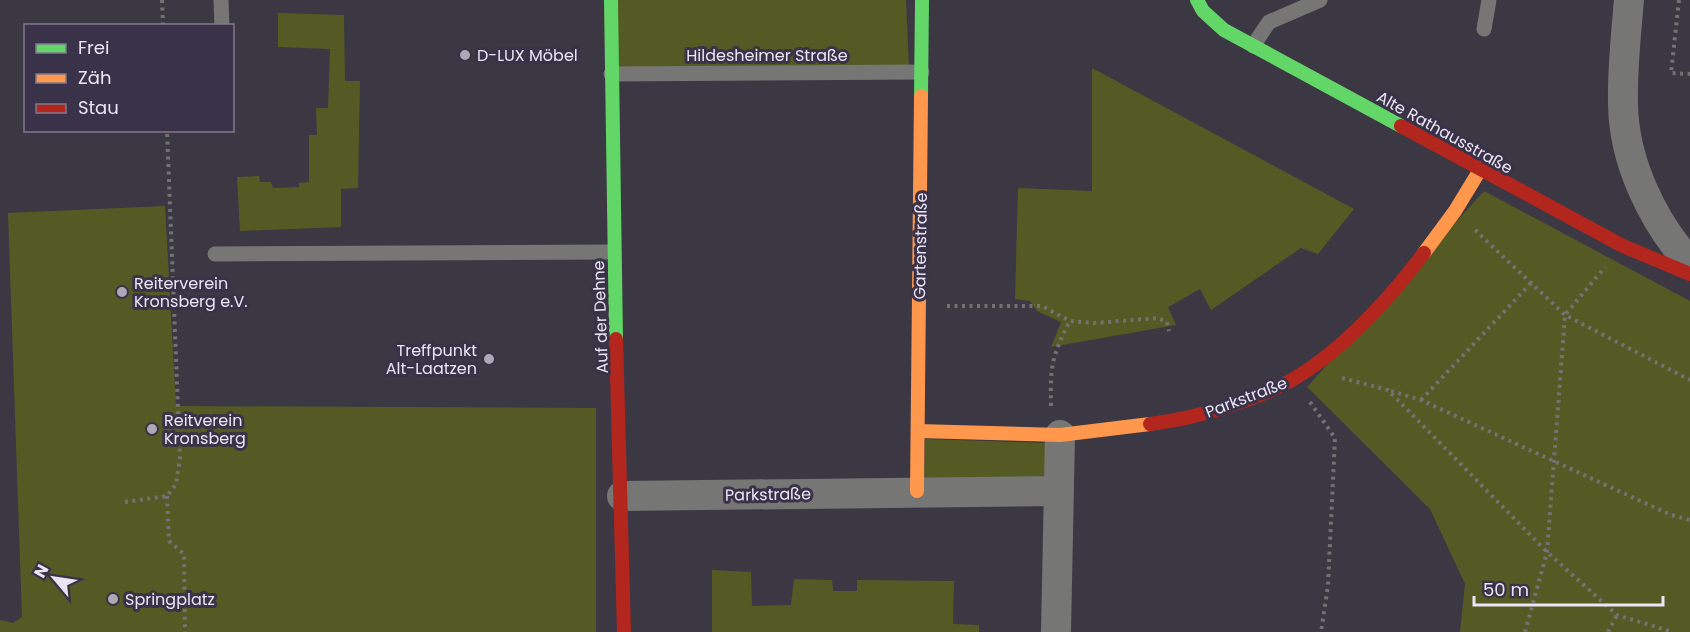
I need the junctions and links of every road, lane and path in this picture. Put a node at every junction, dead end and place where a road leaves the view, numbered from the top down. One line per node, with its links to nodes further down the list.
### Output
1 (162, 0): 10 (path)
2 (221, 0): 11 (lane)
3 (611, 0): 15 (street, Auf der Dehne)
4 (922, 0): 14 (street, Gartenstraße)
5 (1197, 0): 13 (street, Alte Rathausstraße)
6 (1320, 0): 13 (lane)
7 (1489, 0): 12 (lane)
8 (1629, 0): 23 (street)
9 (1679, 0): 16 (path)
10 (163, 24)
11 (222, 24)
12 (1484, 29)
13 (1253, 46): 18 (street, Alte Rathausstraße)
14 (922, 72): 15 (lane, Hildesheimer Straße); 26 (street, Gartenstraße)
15 (611, 74): 21 (street, Auf der Dehne)
16 (1690, 74)
17 (167, 132): 40 (path)
18 (1480, 170): 19 (street, Parkstraße); 20 (street, Alte Rathausstraße)
19 (1455, 211): 25 (path); 30 (street, Parkstraße)
20 (1623, 246): 24 (street, Alte Rathausstraße); 27 (path)
21 (614, 252): 22 (lane); 41 (street, Auf der Dehne)
22 (215, 254)
23 (1690, 263)
24 (1690, 274)
25 (1530, 283): 27 (path); 34 (path)
26 (920, 306): 28 (path); 35 (street, Gartenstraße)
27 (1565, 315): 32 (path); 37 (path)
28 (1070, 321): 29 (path); 36 (path)
29 (1169, 331)
30 (1311, 368): 31 (street, Parkstraße); 33 (path)
31 (1294, 379): 36 (street, Parkstraße); 49 (path)
32 (1690, 381)
33 (1388, 390): 34 (path); 44 (path)
34 (1421, 400): 37 (path)
35 (918, 431): 36 (street, Parkstraße); 38 (street, Gartenstraße)
36 (1057, 435): 39 (street)
37 (1555, 460): 43 (path); 44 (path)
38 (917, 491): 39 (street, Parkstraße); 41 (street, Parkstraße)
39 (1058, 491): 48 (street)
40 (167, 496): 42 (path); 46 (path)
41 (622, 496): 47 (street, Auf der Dehne)
42 (125, 502)
43 (1690, 520)
44 (1547, 552): 45 (path); 50 (path)
45 (1617, 615): 51 (path); 52 (path)
46 (185, 632)
47 (624, 632)
48 (1056, 632)
49 (1321, 632)
50 (1525, 632)
51 (1608, 632)
52 (1673, 632)

